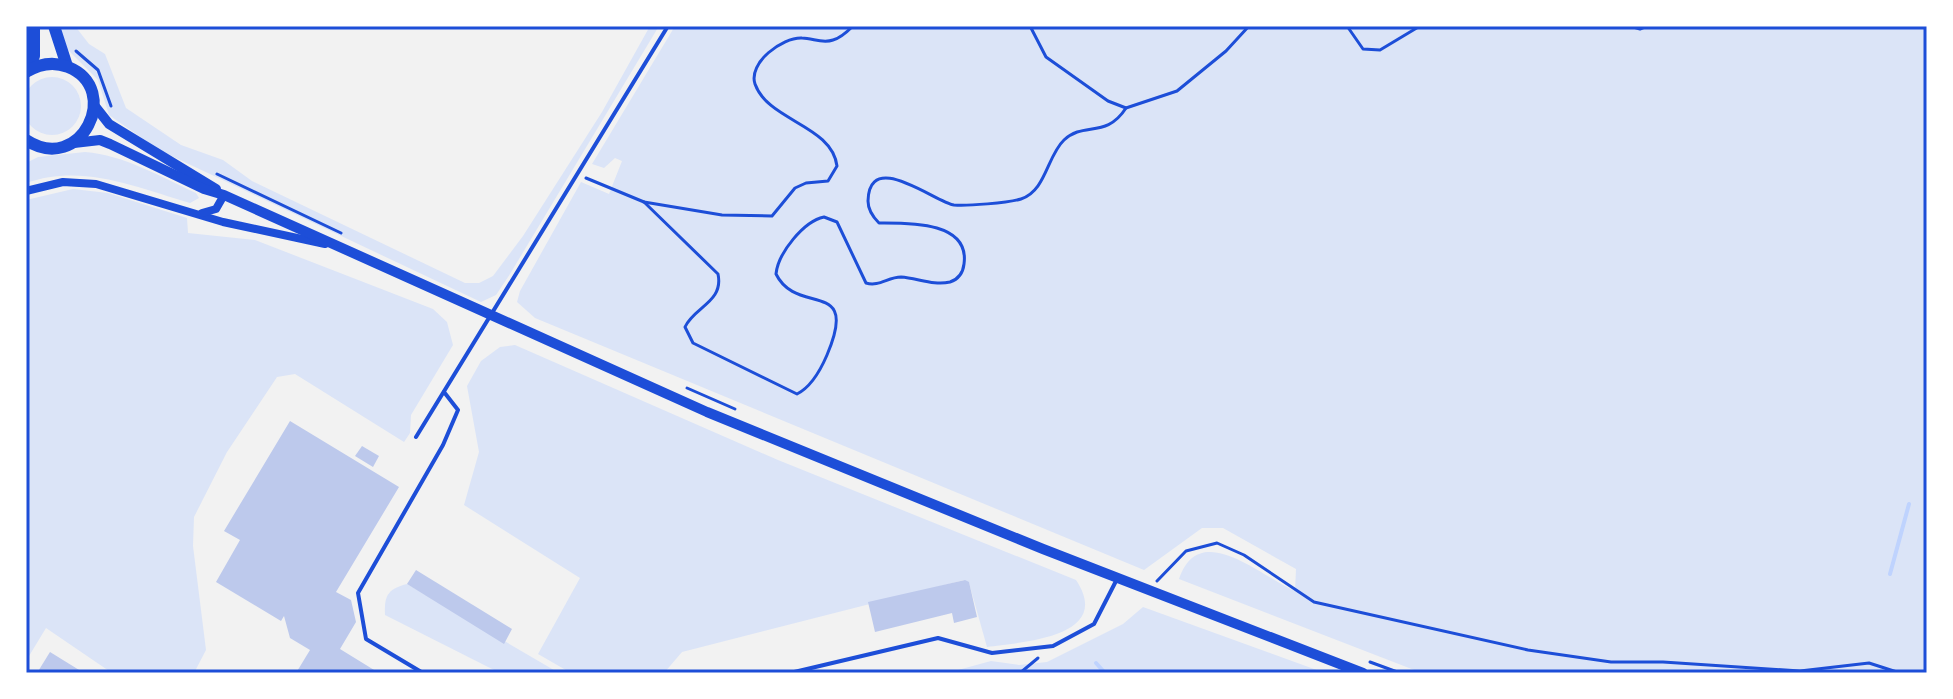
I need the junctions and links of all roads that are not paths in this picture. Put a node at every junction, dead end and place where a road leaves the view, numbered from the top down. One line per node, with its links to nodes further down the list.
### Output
1 (34, 26): 5 (main road)
2 (668, 26): 14 (lane)
3 (55, 32): 4 (main road)
4 (67, 66): 5 (main road); 6 (main road)
5 (27, 72)
6 (94, 105): 7 (main road); 11 (street)
7 (74, 143): 8 (main road); 11 (street)
8 (32, 144): 9 (main road)
9 (26, 155)
10 (26, 191): 12 (street)
11 (224, 195): 12 (street); 13 (street)
12 (201, 213): 13 (street)
13 (345, 250): 14 (street)
14 (492, 317): 15 (lane); 17 (street)
15 (444, 392): 16 (lane); 18 (lane)
16 (416, 437)
17 (1117, 579): 19 (lane); 20 (street)
18 (423, 673)
19 (790, 673)
20 (1363, 673)

